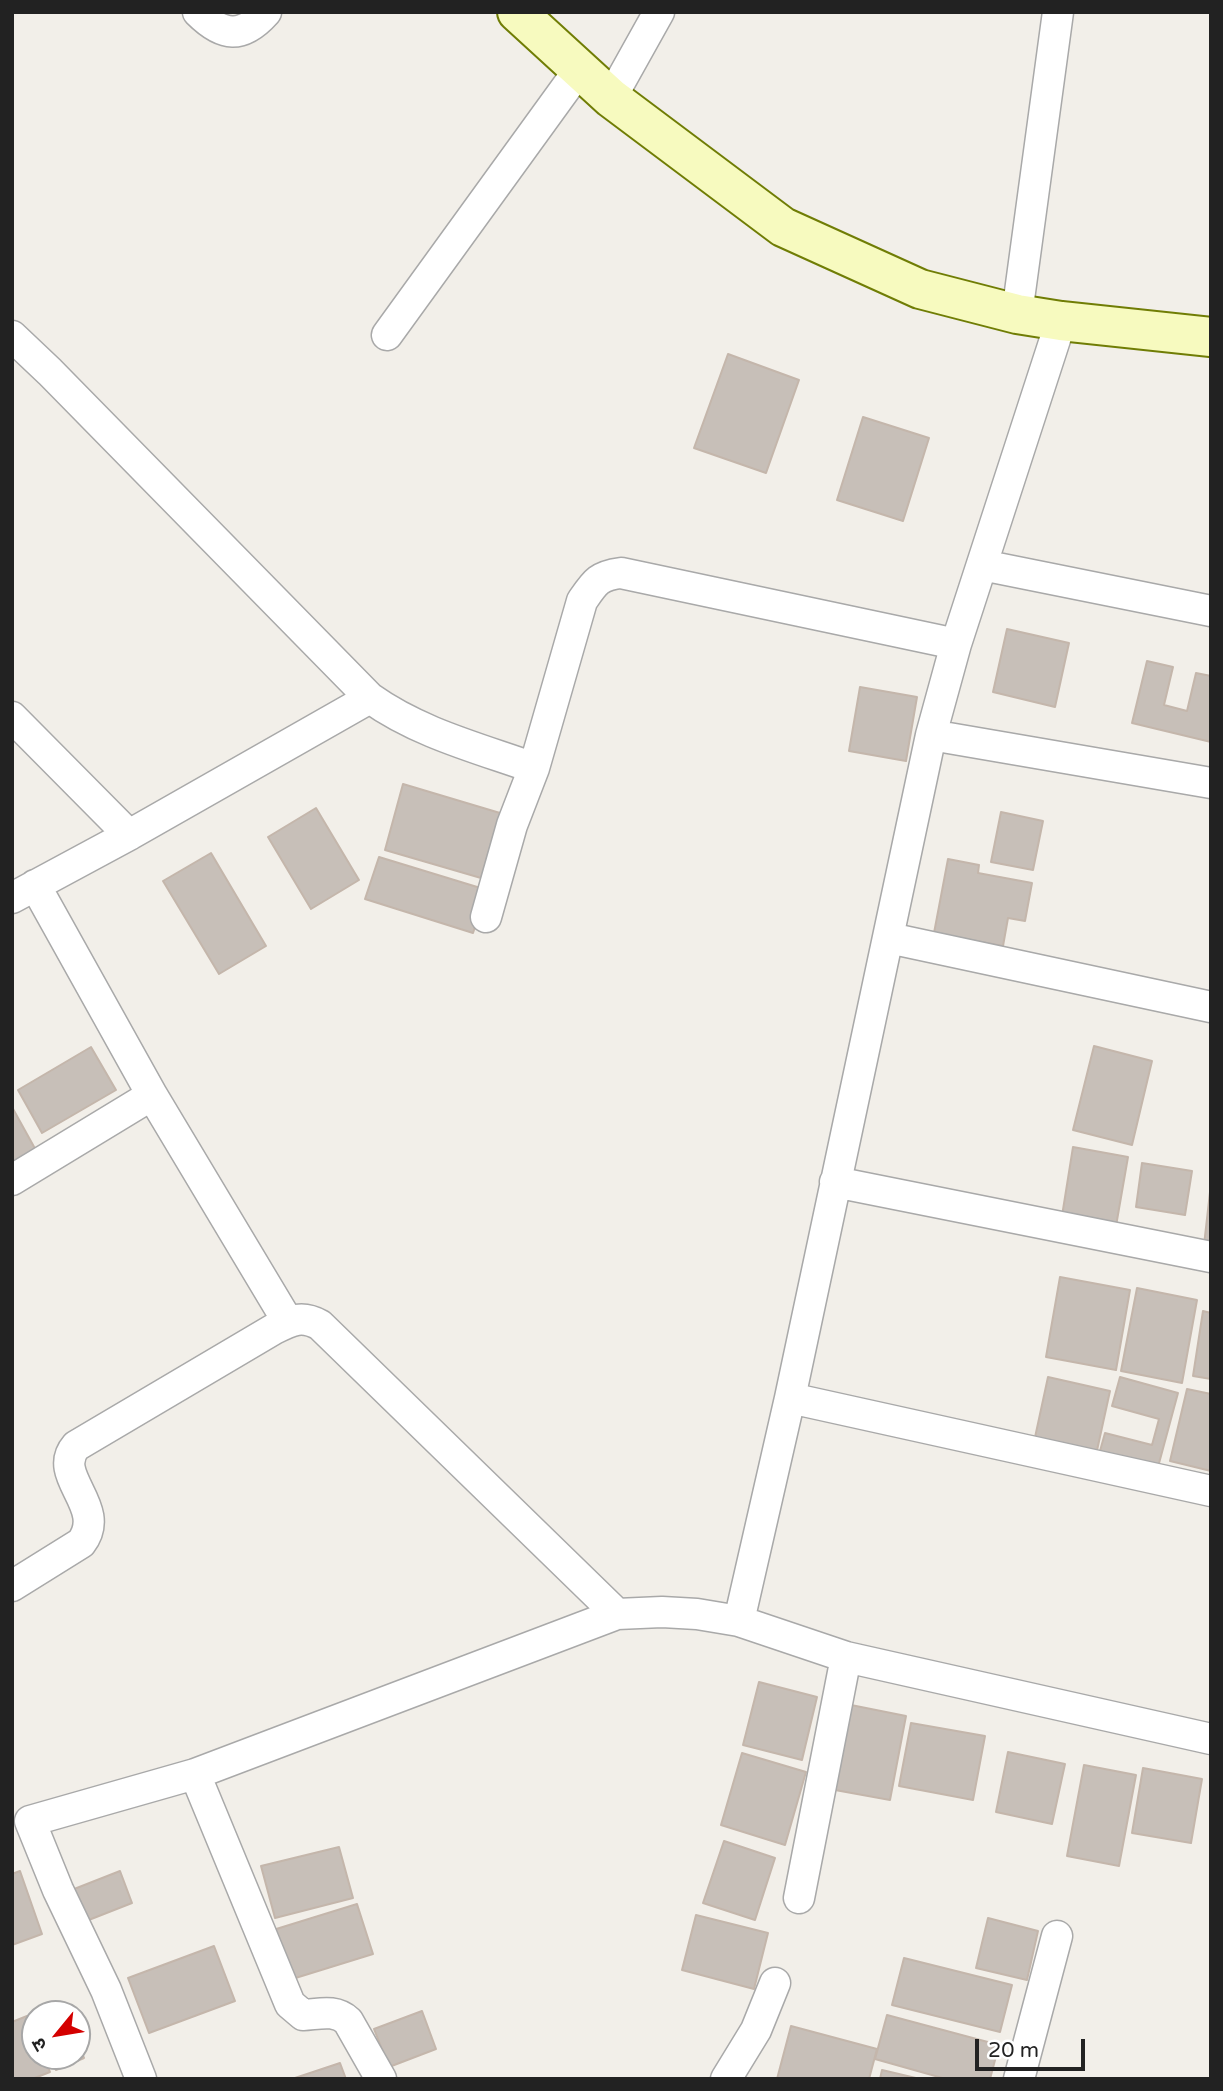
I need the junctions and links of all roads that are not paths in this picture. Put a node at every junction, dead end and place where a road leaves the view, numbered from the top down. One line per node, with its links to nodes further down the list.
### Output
1 (198, 12): 2 (street)
2 (266, 12)
3 (517, 12): 6 (street)
4 (659, 12): 7 (street)
5 (1058, 12): 8 (street)
6 (579, 71): 7 (street); 10 (street)
7 (611, 98): 8 (street)
8 (1017, 314): 9 (street)
9 (1061, 321): 12 (street); 13 (street)
10 (387, 335)
11 (12, 336): 16 (street)
12 (1211, 337)
13 (982, 565): 14 (street); 15 (street)
14 (1211, 611)
15 (956, 644): 18 (street); 19 (street)
16 (370, 698): 19 (street); 21 (street)
17 (12, 717): 21 (street)
18 (931, 734): 20 (street); 24 (street)
19 (534, 768): 23 (street)
20 (1211, 783)
21 (129, 835): 22 (street)
22 (24, 891): 26 (street)
23 (486, 917)
24 (889, 938): 25 (street); 28 (street)
25 (1211, 1007)
26 (152, 1095): 27 (street); 30 (street)
27 (12, 1180)
28 (835, 1182): 29 (street); 31 (street)
29 (1211, 1257)
30 (288, 1322): 33 (street); 34 (street)
31 (790, 1398): 32 (street); 35 (street)
32 (1211, 1491)
33 (12, 1586)
34 (617, 1614): 35 (street); 38 (street)
35 (740, 1621): 36 (street)
36 (846, 1657): 37 (street); 40 (street)
37 (1211, 1739)
38 (195, 1773): 39 (street); 44 (street)
39 (21, 1823): 43 (street)
40 (799, 1898)
41 (1056, 1936): 46 (street)
42 (775, 1983): 45 (street)
43 (141, 2079)
44 (381, 2079)
45 (726, 2079)
46 (1019, 2079)

